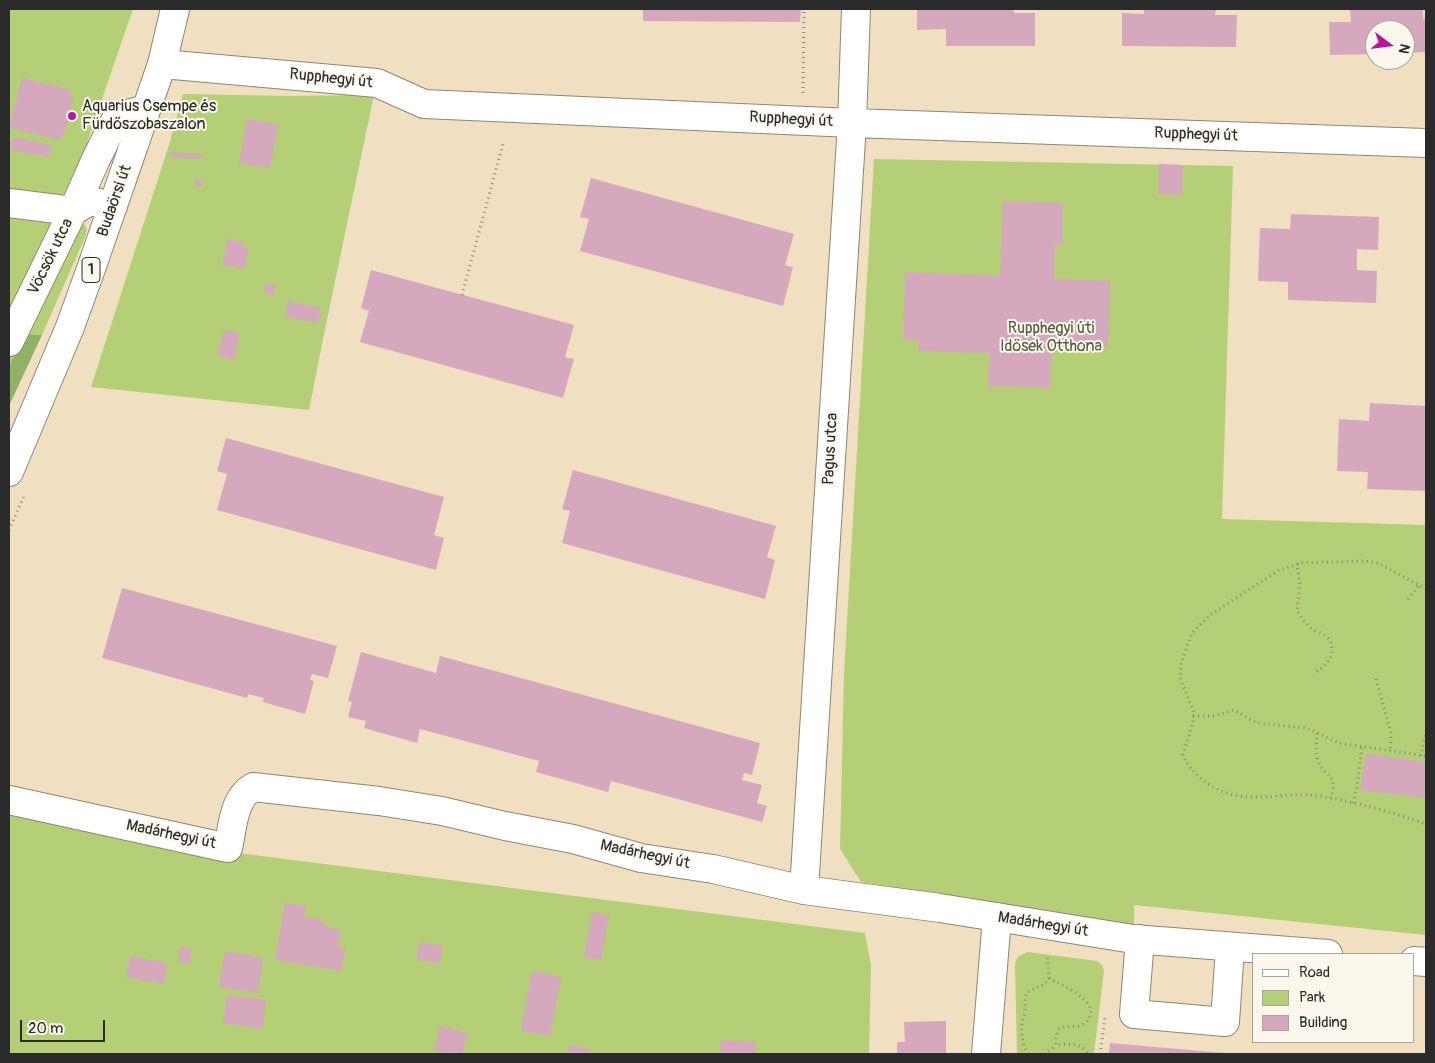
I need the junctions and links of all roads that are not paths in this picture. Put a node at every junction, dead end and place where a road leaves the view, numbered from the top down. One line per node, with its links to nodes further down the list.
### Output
1 (175, 9): 3 (street, Budaörsi út / 1)
2 (856, 9): 5 (street, Pagus utca)
3 (162, 64): 4 (street, Budaörsi út / 1); 5 (street, Rupphegyi út)
4 (146, 109): 8 (street, Budaörsi út / 1); 9 (street)
5 (852, 123): 6 (street, Rupphegyi út); 13 (street, Pagus utca)
6 (1426, 143)
7 (9, 203): 9 (street)
8 (113, 206): 9 (street, Vöcsök utca); 11 (street, Budaörsi út / 1)
9 (73, 212): 10 (street, Vöcsök utca)
10 (9, 342)
11 (9, 472)
12 (9, 800): 13 (street, Madárhegyi út)
13 (804, 890): 14 (street, Madárhegyi út)
14 (997, 917): 15 (street, Madárhegyi út); 18 (street)
15 (1140, 939): 16 (street, Madárhegyi út); 16 (street)
16 (1230, 947): 17 (street, Madárhegyi út)
17 (1314, 953)
18 (986, 1054)

